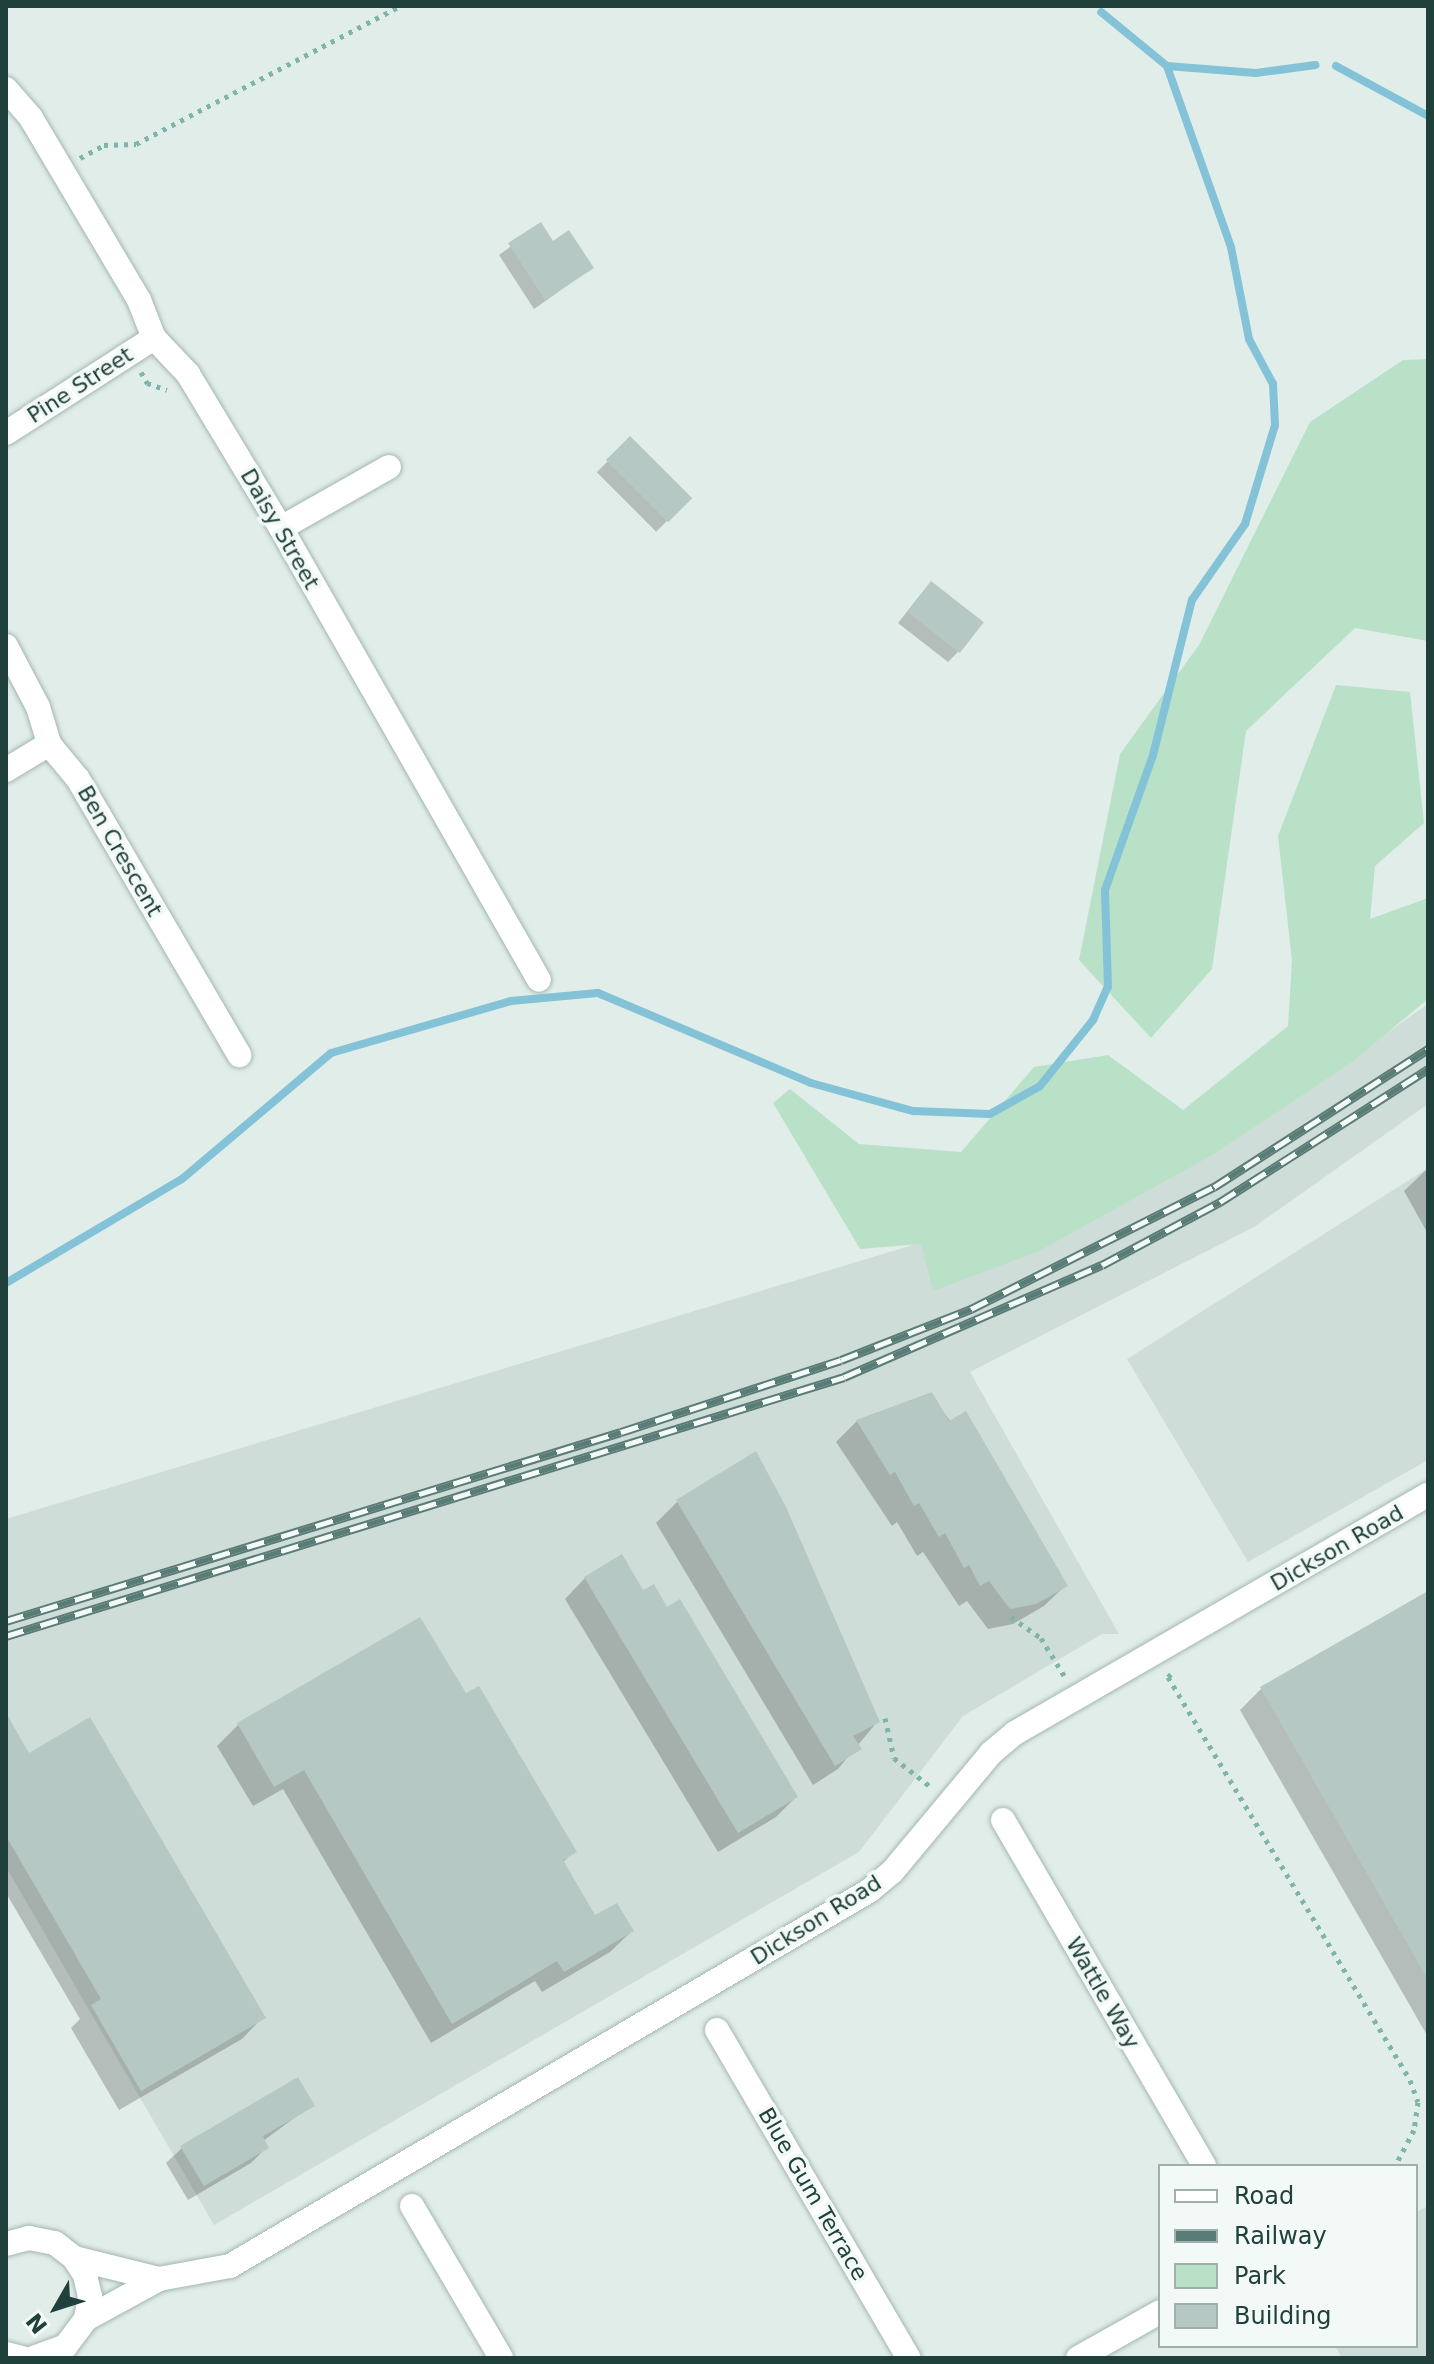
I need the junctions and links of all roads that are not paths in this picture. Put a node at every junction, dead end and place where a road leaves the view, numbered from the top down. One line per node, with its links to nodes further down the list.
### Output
1 (6, 89): 2 (street, Daisy Street)
2 (154, 338): 3 (street, Pine Street); 5 (street, Daisy Street)
3 (6, 433)
4 (389, 467): 5 (street)
5 (281, 528): 9 (street, Daisy Street)
6 (6, 646): 7 (street, Ben Crescent)
7 (49, 744): 8 (street); 10 (street, Ben Crescent)
8 (6, 770)
9 (539, 980)
10 (239, 1055)
11 (1428, 1495): 18 (street, Dickson Road)
12 (1003, 1820): 14 (street, Wattle Way)
13 (717, 2030): 24 (street, Blue Gum Terrace)
14 (1203, 2164)
15 (412, 2206): 23 (street)
16 (6, 2244): 17 (street, Dickson Road)
17 (74, 2258): 18 (street, Dickson Road); 20 (street)
18 (159, 2279): 20 (street, Dickson Road)
19 (1158, 2313): 25 (street)
20 (86, 2319): 21 (street)
21 (64, 2352): 22 (street)
22 (16, 2357)
23 (501, 2358)
24 (909, 2358)
25 (1078, 2358)

